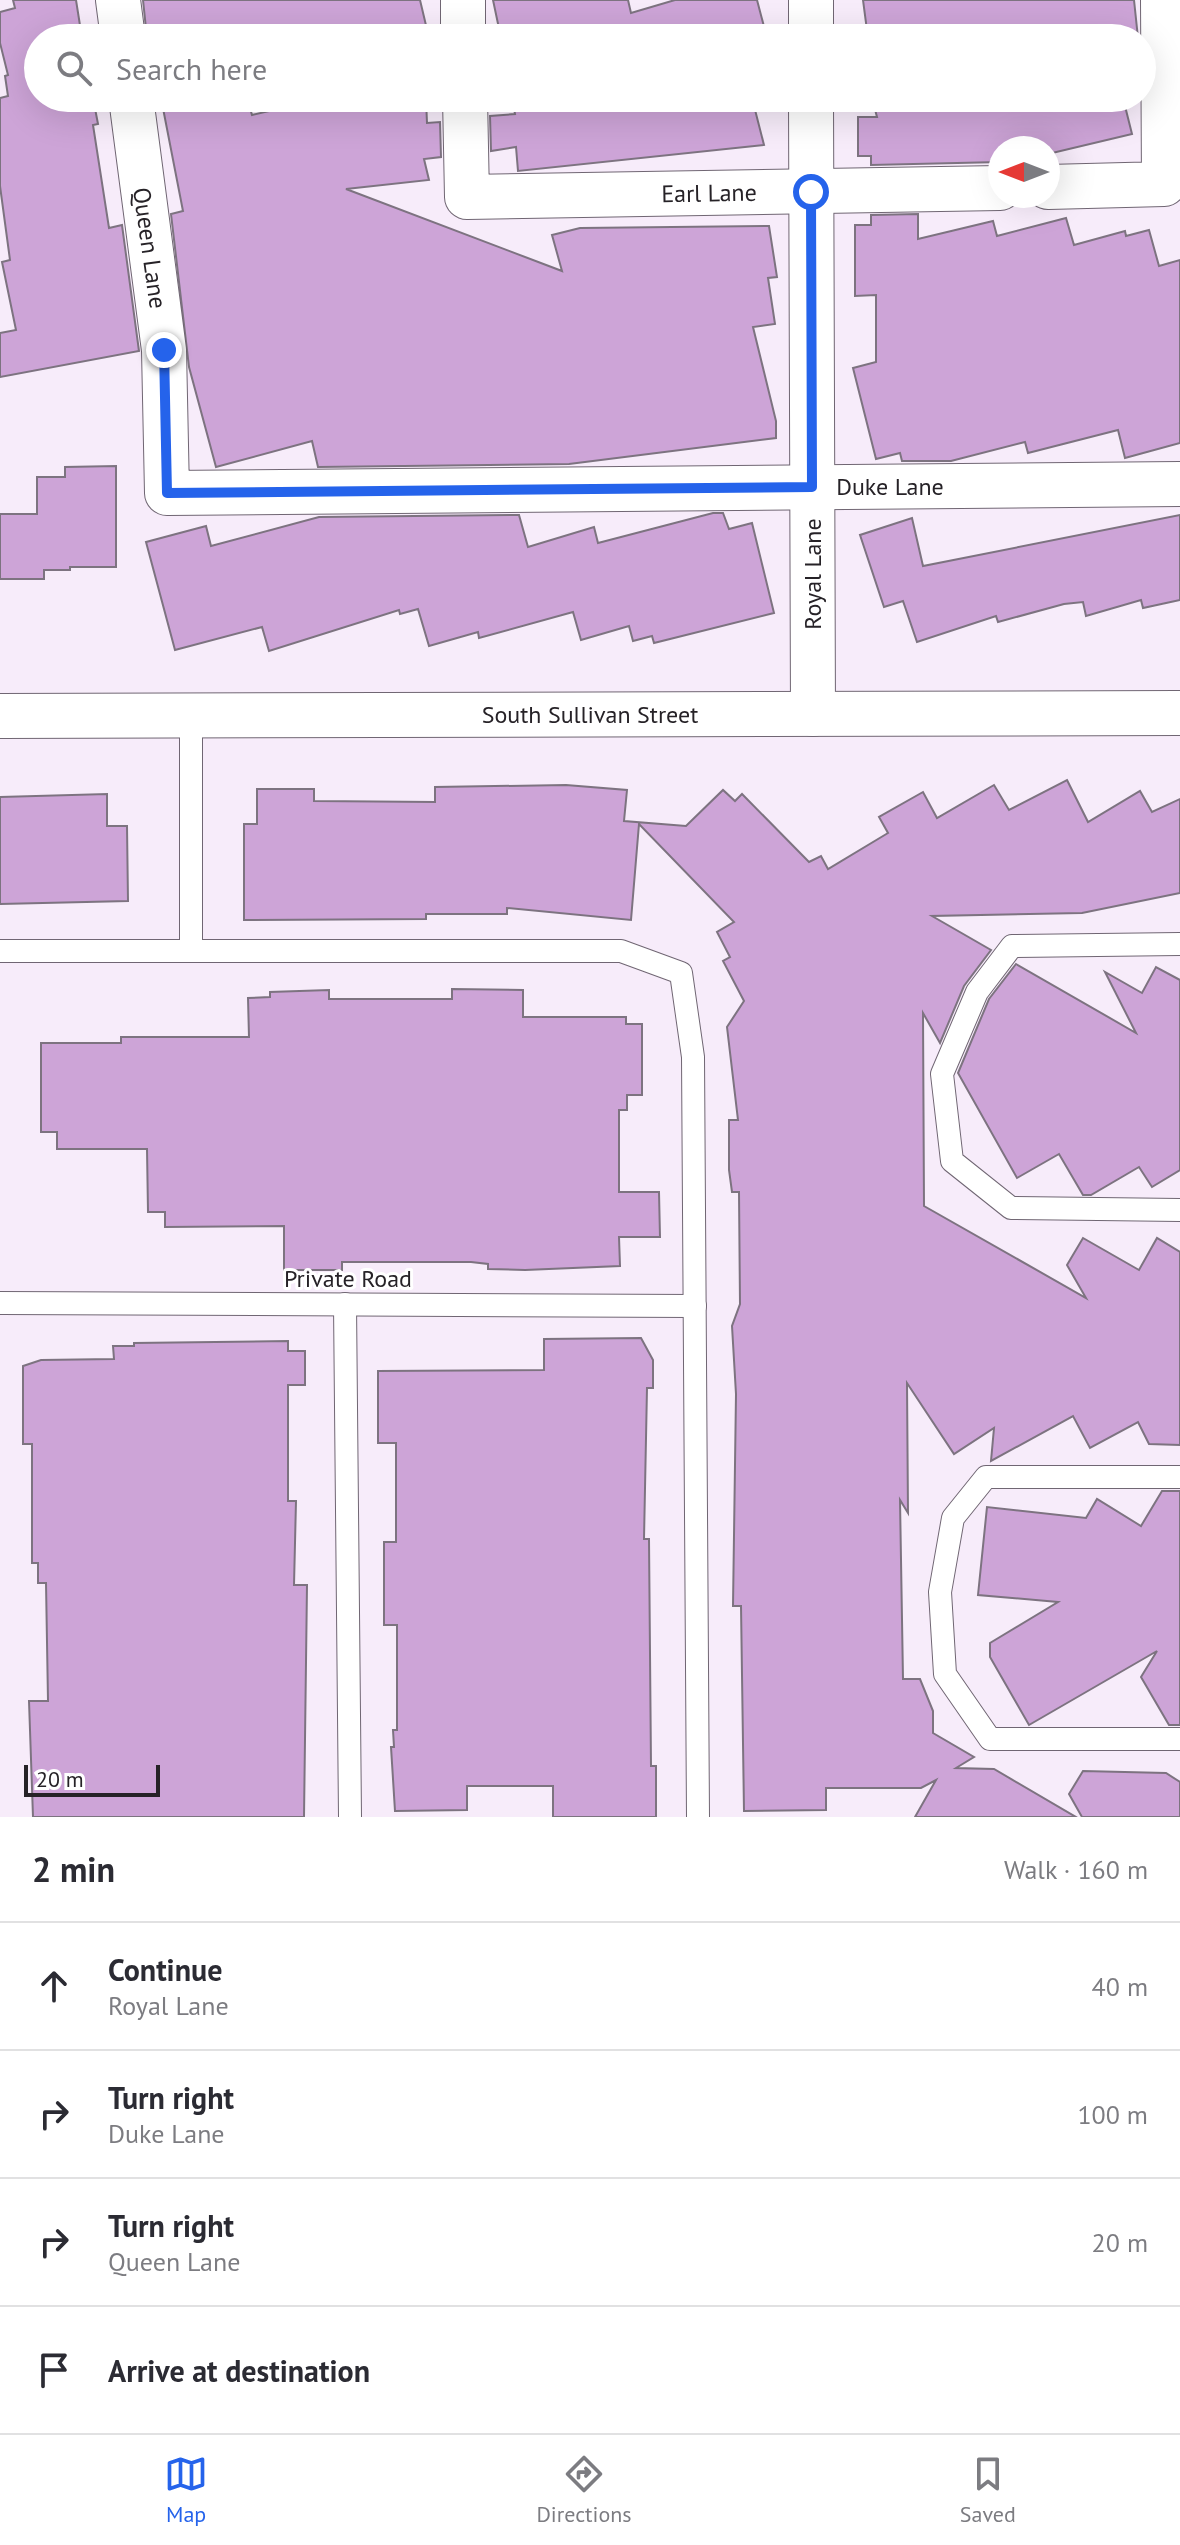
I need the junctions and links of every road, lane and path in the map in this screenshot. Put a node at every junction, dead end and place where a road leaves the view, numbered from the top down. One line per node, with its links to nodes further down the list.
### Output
1 (118, 0): 5 (street)
2 (463, 0): 6 (street)
3 (811, 0): 7 (street)
4 (1163, 0): 11 (street)
5 (121, 24)
6 (463, 24)
7 (811, 24)
8 (133, 112): 16 (street, Queen Lane)
9 (465, 112): 13 (street, Earl Lane)
10 (811, 112): 13 (street, Royal Lane)
11 (1060, 187)
12 (988, 188): 13 (street, Earl Lane)
13 (811, 192): 15 (street, Royal Lane)
14 (1180, 484): 15 (street, Duke Lane)
15 (812, 487): 16 (street, Duke Lane); 18 (street, Royal Lane)
16 (167, 493)
17 (1180, 713): 18 (street, South Sullivan Street)
18 (813, 714): 19 (street, South Sullivan Street)
19 (191, 715): 20 (street, South Sullivan Street); 23 (lane)
20 (0, 716)
21 (1180, 944): 24 (lane)
22 (0, 951): 23 (lane)
23 (191, 951): 27 (lane)
24 (1180, 1210)
25 (0, 1303): 26 (lane, Private Road)
26 (345, 1304): 27 (lane, Private Road); 30 (lane)
27 (695, 1306): 31 (lane)
28 (1180, 1477): 29 (lane)
29 (1180, 1739)
30 (350, 1817)
31 (698, 1817)

